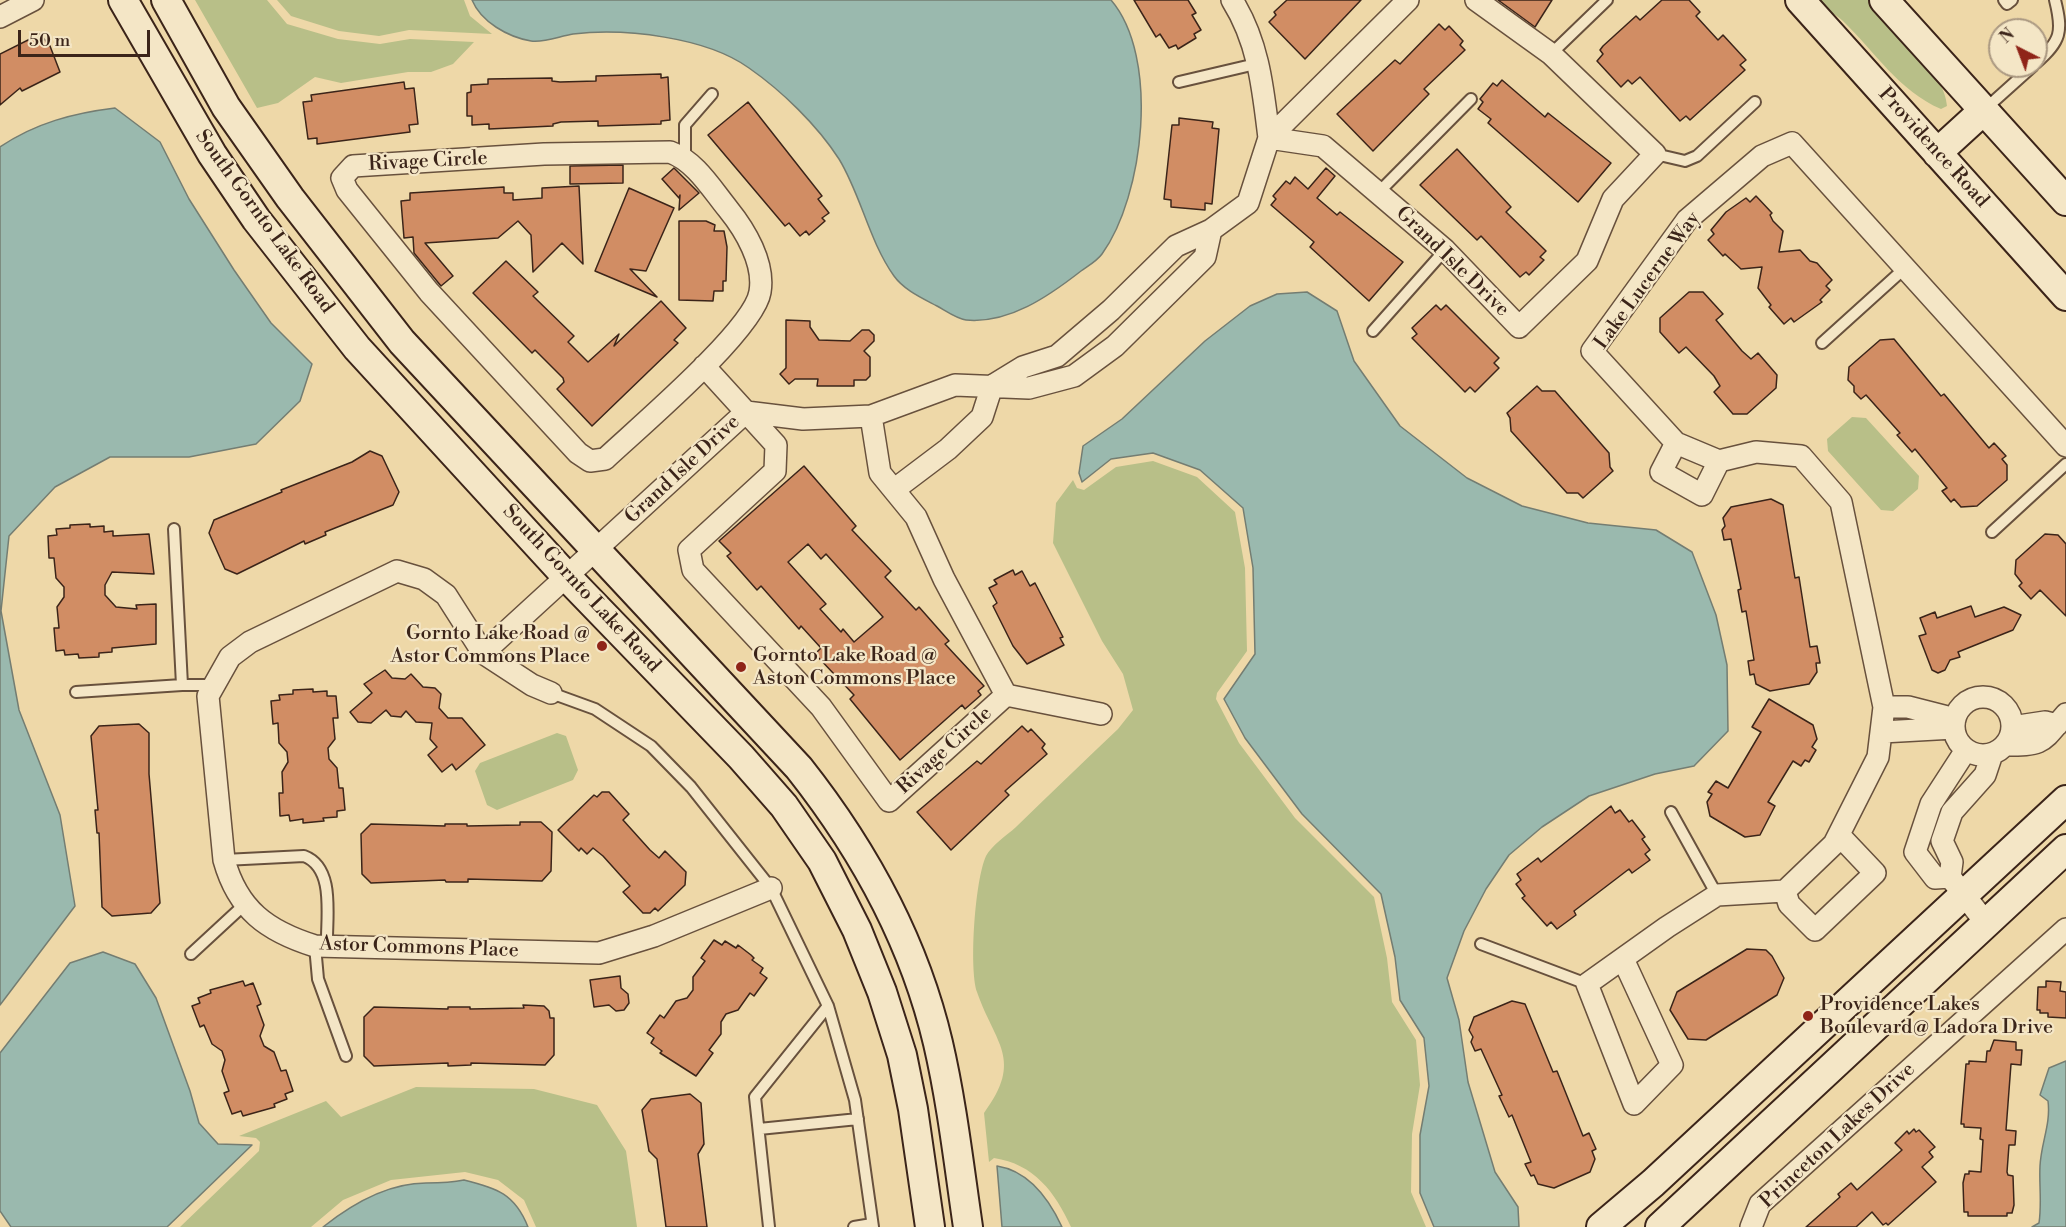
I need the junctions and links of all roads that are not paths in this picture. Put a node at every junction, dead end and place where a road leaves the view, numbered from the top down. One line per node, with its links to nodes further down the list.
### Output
1 (33, 0): 13 (street)
2 (123, 0): 49 (street, South Gornto Lake Road)
3 (166, 0): 48 (street, South Gornto Lake Road)
4 (1232, 0): 16 (street)
5 (1408, 0): 23 (street)
6 (1476, 0): 15 (street)
7 (1607, 0): 15 (lane)
8 (1800, 0): 24 (street, Providence Road)
9 (1884, 0): 22 (street)
10 (2004, 0): 11 (lane)
11 (2012, 0)
12 (2055, 0): 14 (lane)
13 (0, 17)
14 (2048, 53)
15 (1551, 54): 25 (street)
16 (1260, 63): 18 (lane); 23 (street)
17 (2020, 78): 22 (lane)
18 (1179, 82)
19 (712, 94): 26 (lane)
20 (1471, 99): 27 (lane)
21 (1755, 102): 25 (lane)
22 (1984, 110): 24 (street); 28 (street)
23 (1269, 138): 27 (street, Grand Isle Drive); 29 (street)
24 (1937, 153): 32 (street, Providence Road)
25 (1655, 154): 30 (street, Grand Isle Drive)
26 (685, 157): 37 (street, Rivage Circle); 37 (street, Rivage Circle)
27 (1378, 193): 30 (street, Grand Isle Drive)
28 (2066, 201)
29 (1211, 230): 33 (street); 34 (street, Grand Isle Drive)
30 (1445, 250): 35 (lane)
31 (1905, 268): 36 (lane); 41 (street, Lake Lucerne Way); 42 (street, Lake Lucerne Way)
32 (2066, 296)
33 (1116, 306): 34 (street); 38 (street)
34 (1135, 326): 38 (street, Grand Isle Drive)
35 (1373, 331)
36 (1822, 343)
37 (704, 366): 39 (street, Rivage Circle)
38 (992, 386): 40 (street, Grand Isle Drive); 45 (street)
39 (746, 412): 40 (street, Grand Isle Drive); 48 (street, Grand Isle Drive); 55 (street, Rivage Circle)
40 (871, 416): 45 (street, Rivage Circle)
41 (1676, 443): 43 (street, Lake Lucerne Way); 43 (street)
42 (2066, 446)
43 (1719, 461): 56 (street)
44 (2066, 464): 47 (lane)
45 (895, 489): 55 (street, Rivage Circle)
46 (174, 529): 51 (lane)
47 (1992, 532)
48 (596, 550): 49 (street, Grand Isle Drive); 88 (street, South Gornto Lake Road)
49 (567, 576): 50 (street); 87 (street, South Gornto Lake Road)
50 (483, 653): 52 (street, Astor Commons Place); 54 (street, Astor Commons Place)
51 (182, 685): 52 (lane); 53 (lane)
52 (215, 685): 67 (street, Astor Commons Place)
53 (76, 692)
54 (551, 693): 69 (lane, Astor Commons Place)
55 (1006, 695): 57 (street)
56 (1884, 707): 59 (street); 60 (street)
57 (1101, 714)
58 (2061, 719): 61 (street)
59 (1954, 723): 60 (street); 61 (street); 62 (street)
60 (1882, 732): 65 (street)
61 (2003, 742): 62 (street); 68 (street)
62 (1966, 750): 68 (street)
63 (2066, 800): 68 (street)
64 (1671, 812): 71 (lane)
65 (1839, 835): 70 (street); 70 (street)
66 (2066, 849): 73 (street)
67 (224, 860): 72 (street, Astor Commons Place); 76 (lane)
68 (1957, 886): 73 (street); 89 (street)
69 (771, 888): 76 (street, Astor Commons Place); 80 (lane, Astor Commons Place)
70 (1785, 891): 71 (street)
71 (1717, 895): 78 (street)
72 (244, 905): 76 (street, Astor Commons Place); 77 (lane)
73 (1986, 923): 90 (street)
74 (2066, 929): 91 (street, Princeton Lakes Drive)
75 (1481, 944): 79 (lane)
76 (321, 946): 81 (lane)
77 (191, 954)
78 (1623, 959): 79 (street); 79 (street)
79 (1587, 984)
80 (828, 1006): 82 (lane, Astor Commons Place); 83 (lane)
81 (346, 1056)
82 (858, 1119): 83 (lane); 84 (lane, Astor Commons Place)
83 (759, 1129): 85 (lane)
84 (872, 1226): 86 (lane)
85 (769, 1227)
86 (855, 1227)
87 (930, 1227)
88 (968, 1227)
89 (1601, 1227)
90 (1660, 1227)
91 (1751, 1227)

